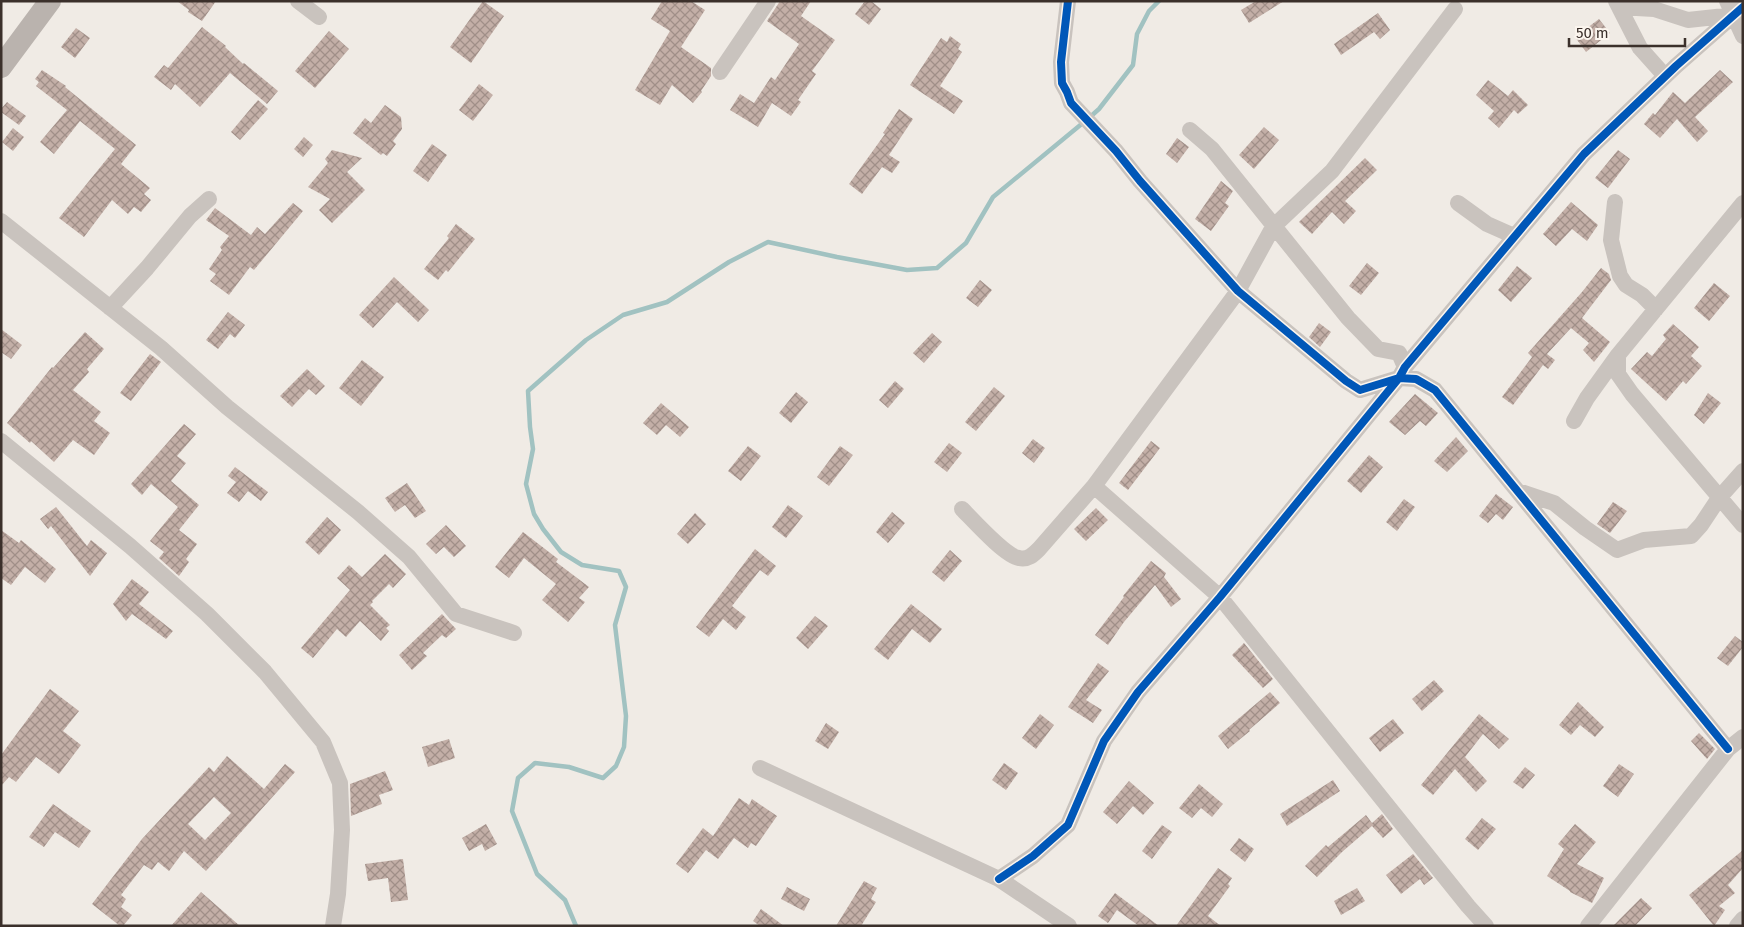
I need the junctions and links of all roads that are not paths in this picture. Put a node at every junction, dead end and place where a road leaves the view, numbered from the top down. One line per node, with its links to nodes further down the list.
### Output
1 (50, 1): 10 (main road)
2 (298, 1): 8 (street)
3 (768, 1): 11 (street)
4 (1068, 1): 21 (street)
5 (1617, 4): 7 (street); 12 (street)
6 (1455, 8): 19 (street)
7 (1734, 8): 9 (street); 12 (street)
8 (319, 17)
9 (1743, 36)
10 (1, 67)
11 (720, 72)
12 (1665, 76): 20 (street)
13 (1190, 130): 19 (street)
14 (209, 199): 22 (street)
15 (1615, 202): 23 (street)
16 (1458, 203): 20 (street)
17 (1743, 204): 23 (street)
18 (1, 221): 22 (street)
19 (1273, 227): 21 (street); 25 (street)
20 (1514, 236): 25 (street)
21 (1238, 291): 25 (street); 29 (street)
22 (110, 308): 35 (street)
23 (1656, 308): 24 (street)
24 (1618, 355): 26 (street); 31 (street)
25 (1402, 373): 30 (street); 34 (street)
26 (1574, 421)
27 (1, 440): 41 (street)
28 (1743, 471): 31 (street)
29 (1094, 486): 32 (street); 34 (street)
30 (1518, 491): 31 (street); 37 (street)
31 (1719, 498): 33 (street)
32 (962, 509)
33 (1743, 525)
34 (1220, 597): 39 (street); 43 (street)
35 (514, 633)
36 (1743, 737): 37 (street)
37 (1728, 749): 44 (street)
38 (760, 768): 39 (street)
39 (999, 879): 42 (street)
40 (1743, 919): 45 (street)
41 (333, 926)
42 (1069, 926)
43 (1486, 926)
44 (1588, 926)
45 (1737, 926)

